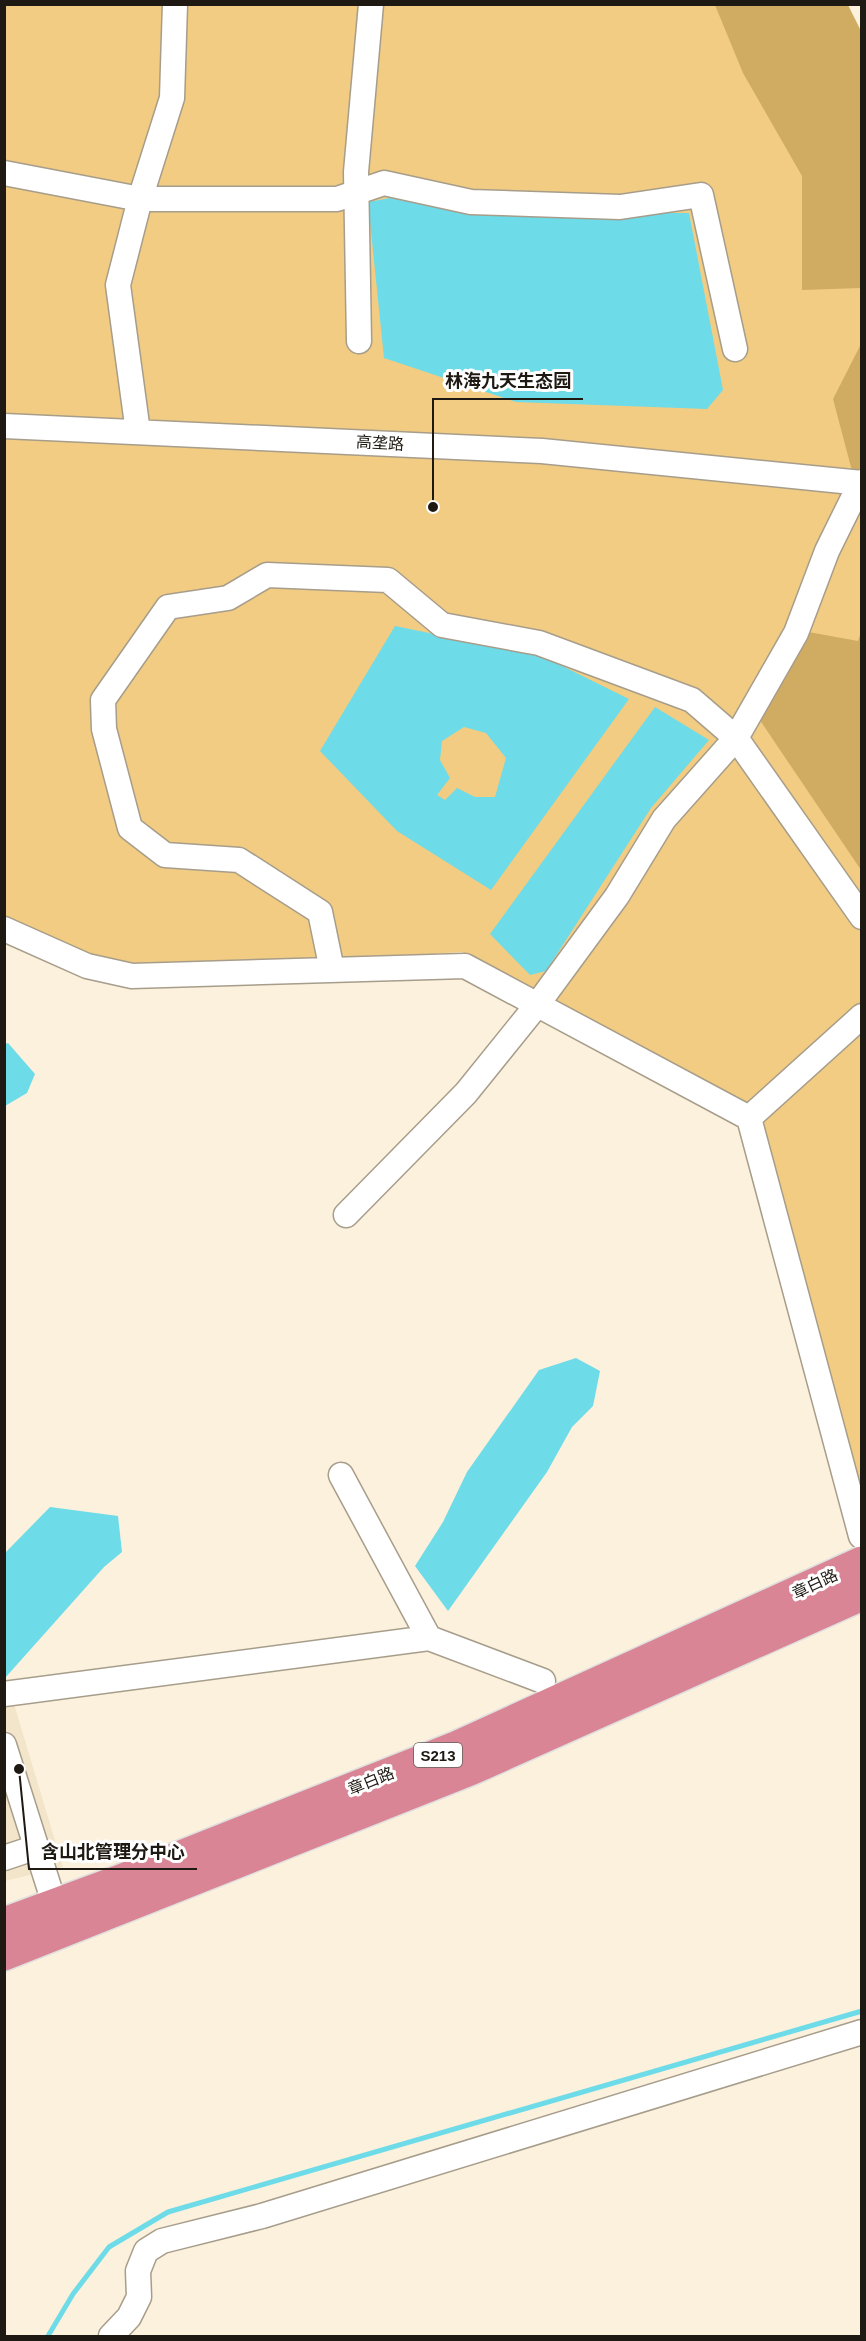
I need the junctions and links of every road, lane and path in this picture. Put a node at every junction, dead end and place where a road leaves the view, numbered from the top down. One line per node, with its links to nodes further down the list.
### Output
1 (175, 4): 5 (street)
2 (371, 4): 4 (street)
3 (4, 173): 5 (street)
4 (356, 193): 5 (street); 6 (street); 7 (street)
5 (140, 199): 9 (street)
6 (359, 341)
7 (735, 349)
8 (4, 426): 9 (street, 高垄路)
9 (138, 432): 10 (street, 高垄路)
10 (861, 483): 11 (street)
11 (736, 738): 12 (street); 14 (street); 15 (street)
12 (861, 917)
13 (4, 929): 14 (street)
14 (332, 970): 15 (street)
15 (537, 1005): 17 (street); 18 (street)
16 (861, 1016): 17 (street)
17 (749, 1118): 20 (street)
18 (345, 1215)
19 (340, 1475): 22 (street)
20 (861, 1549): 28 (highway, 章白路 / S213)
21 (861, 1594): 30 (highway, 章白路 / S213)
22 (429, 1638): 23 (street); 24 (street)
23 (543, 1681)
24 (4, 1694)
25 (4, 1745): 26 (street)
26 (37, 1847): 27 (street); 28 (street)
27 (4, 1858)
28 (55, 1906): 29 (highway, 章白路 / S213)
29 (4, 1924)
30 (4, 1954)
31 (861, 2032): 32 (street)
32 (111, 2337)

